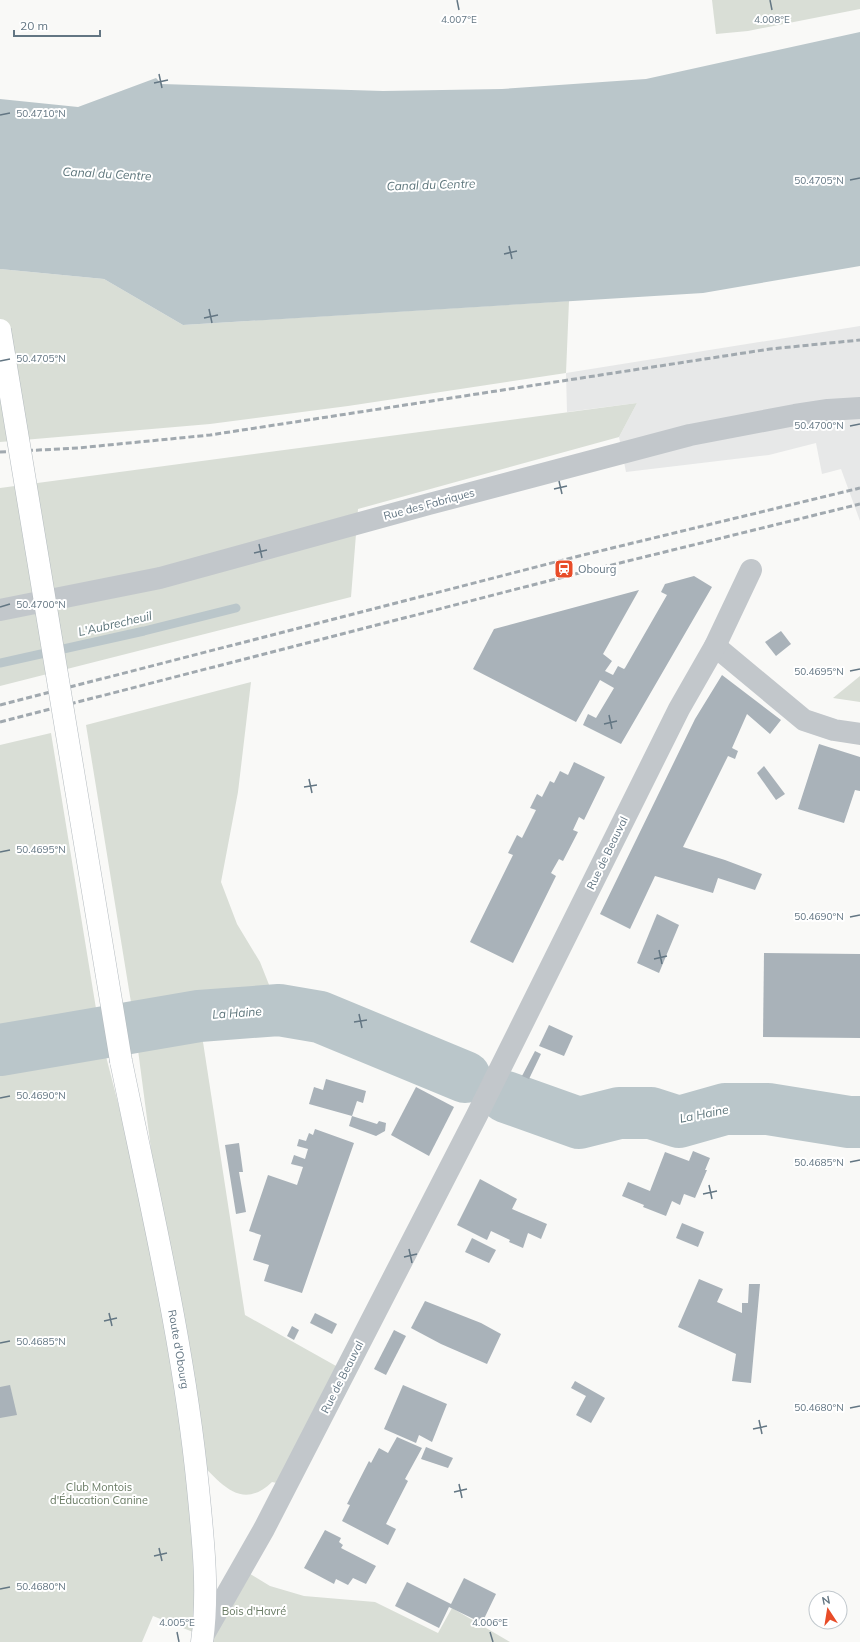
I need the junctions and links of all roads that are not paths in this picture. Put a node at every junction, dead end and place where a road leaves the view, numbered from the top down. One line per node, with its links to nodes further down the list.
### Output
1 (0, 330): 7 (main road, Route d'Obourg, bridge)
2 (860, 408): 4 (street, Rue des Fabriques)
3 (751, 570): 5 (street, Rue de Beauval)
4 (0, 610)
5 (715, 646): 6 (street); 7 (street, Rue de Beauval)
6 (860, 734)
7 (202, 1639)

